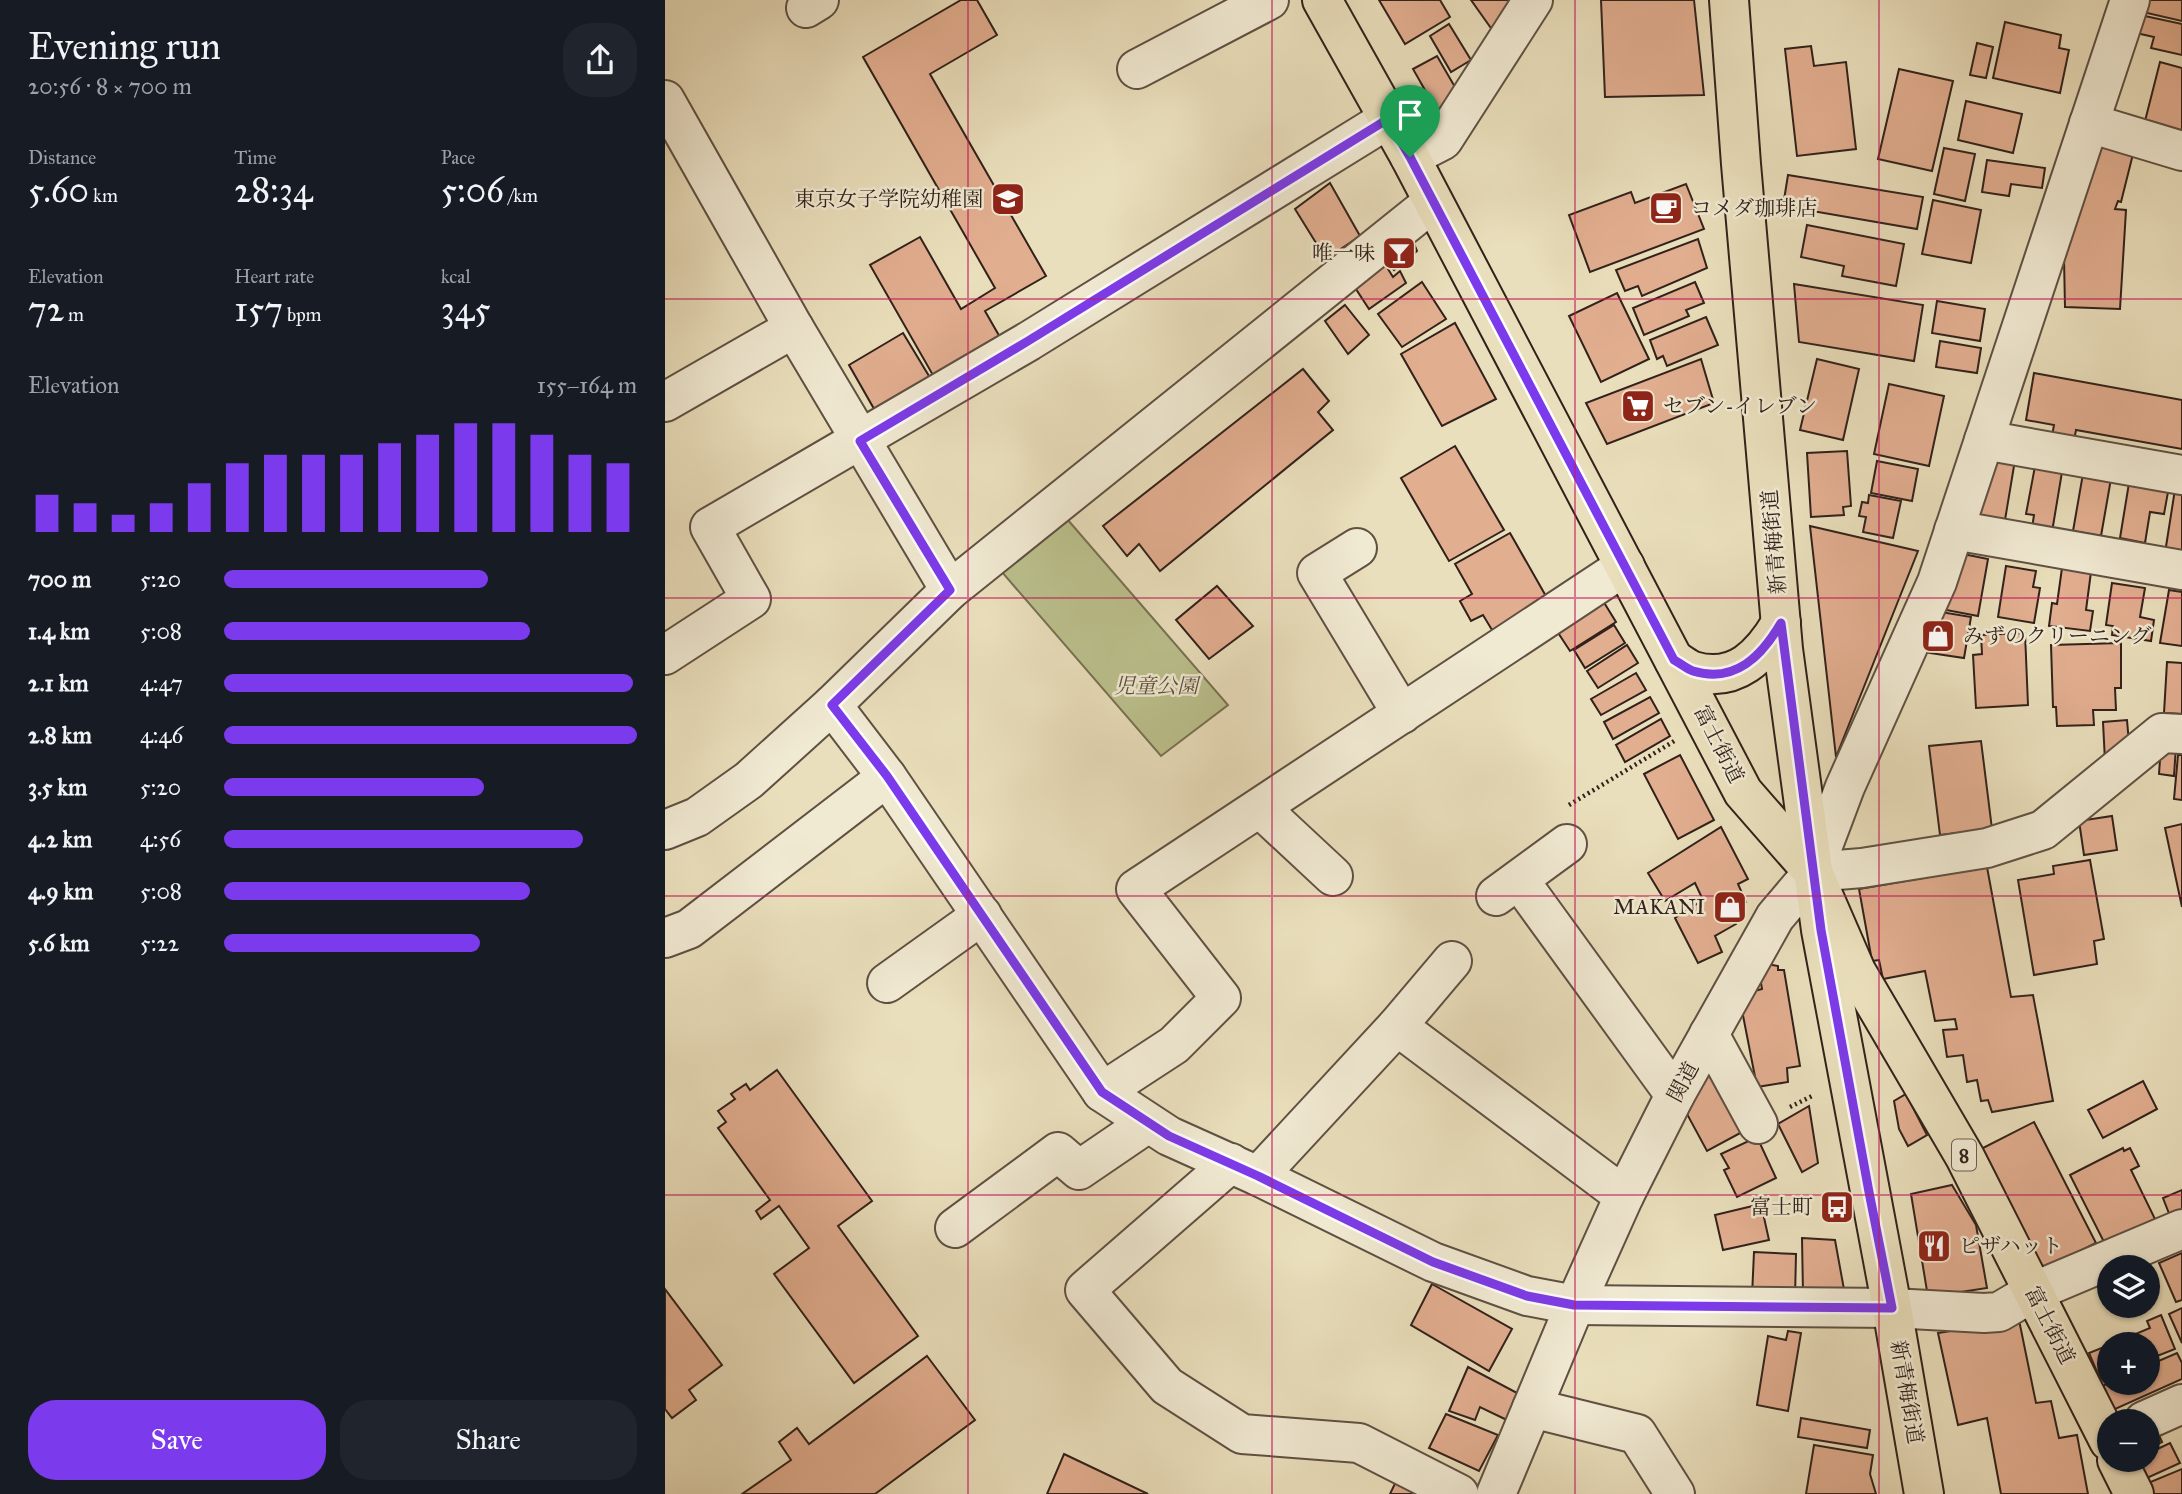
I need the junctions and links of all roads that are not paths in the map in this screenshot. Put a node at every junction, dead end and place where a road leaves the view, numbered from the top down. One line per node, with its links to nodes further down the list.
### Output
1 (1269, 0): 6 (street)
2 (1322, 0): 8 (main road, 富士街道 / 8)
3 (1533, 0): 11 (street)
4 (1729, 0): 23 (main road, 新青梅街道)
5 (2130, 0): 9 (street, 関道)
6 (1137, 69)
7 (665, 100): 13 (street)
8 (1388, 119): 11 (main road, 富士街道 / 8); 16 (street)
9 (2089, 122): 10 (street); 15 (street, 関道)
10 (2182, 151)
11 (1410, 157): 12 (main road, 富士街道 / 8)
12 (1433, 202): 20 (main road, 富士街道 / 8); 22 (street)
13 (794, 328): 14 (street); 16 (street)
14 (665, 402)
15 (1984, 440): 17 (street); 18 (street, 関道)
16 (860, 441): 22 (street); 24 (street)
17 (2182, 475)
18 (1954, 530): 21 (street); 33 (street, 関道)
19 (1357, 548): 27 (street)
20 (1625, 566): 25 (main road, 富士街道 / 8); 27 (street)
21 (2182, 570)
22 (950, 590): 26 (street)
23 (1781, 623): 25 (main road); 33 (main road, 新青梅街道)
24 (665, 655)
25 (1674, 660): 33 (main road, 富士街道 / 8)
26 (832, 705): 29 (street); 31 (street)
27 (1402, 714): 30 (street)
28 (2182, 734): 33 (street)
29 (887, 776): 35 (street); 36 (street)
30 (1260, 808): 34 (street); 41 (street)
31 (665, 830)
32 (1567, 844): 42 (street)
33 (1813, 872): 40 (street, 関道); 49 (main road, 富士街道 / 8); 51 (main road, 新青梅街道)
34 (1333, 876)
35 (982, 915): 38 (street); 41 (street)
36 (665, 938)
37 (1452, 961): 39 (street)
38 (887, 983)
39 (1397, 1026): 45 (street); 46 (street)
40 (1709, 1034): 42 (street, 関道); 44 (street)
41 (1102, 1092): 43 (street)
42 (1675, 1095): 46 (street, 関道)
43 (1148, 1123): 45 (street); 47 (street)
44 (1758, 1124)
45 (1244, 1170): 50 (street); 57 (street)
46 (1624, 1196): 50 (street, 関道)
47 (955, 1228)
48 (2182, 1229): 49 (street)
49 (2033, 1292): 51 (street); 55 (main road, 富士街道 / 8)
50 (1574, 1305): 51 (street); 53 (street, 関道)
51 (1892, 1308): 60 (main road, 新青梅街道)
52 (2182, 1404): 54 (street)
53 (1532, 1408): 58 (street, 関道); 59 (street)
54 (2160, 1414)
55 (2097, 1417)
56 (2124, 1472): 61 (main road, 富士街道 / 8)
57 (1459, 1494)
58 (1496, 1494)
59 (1675, 1494)
60 (1924, 1494)
61 (2134, 1494)

